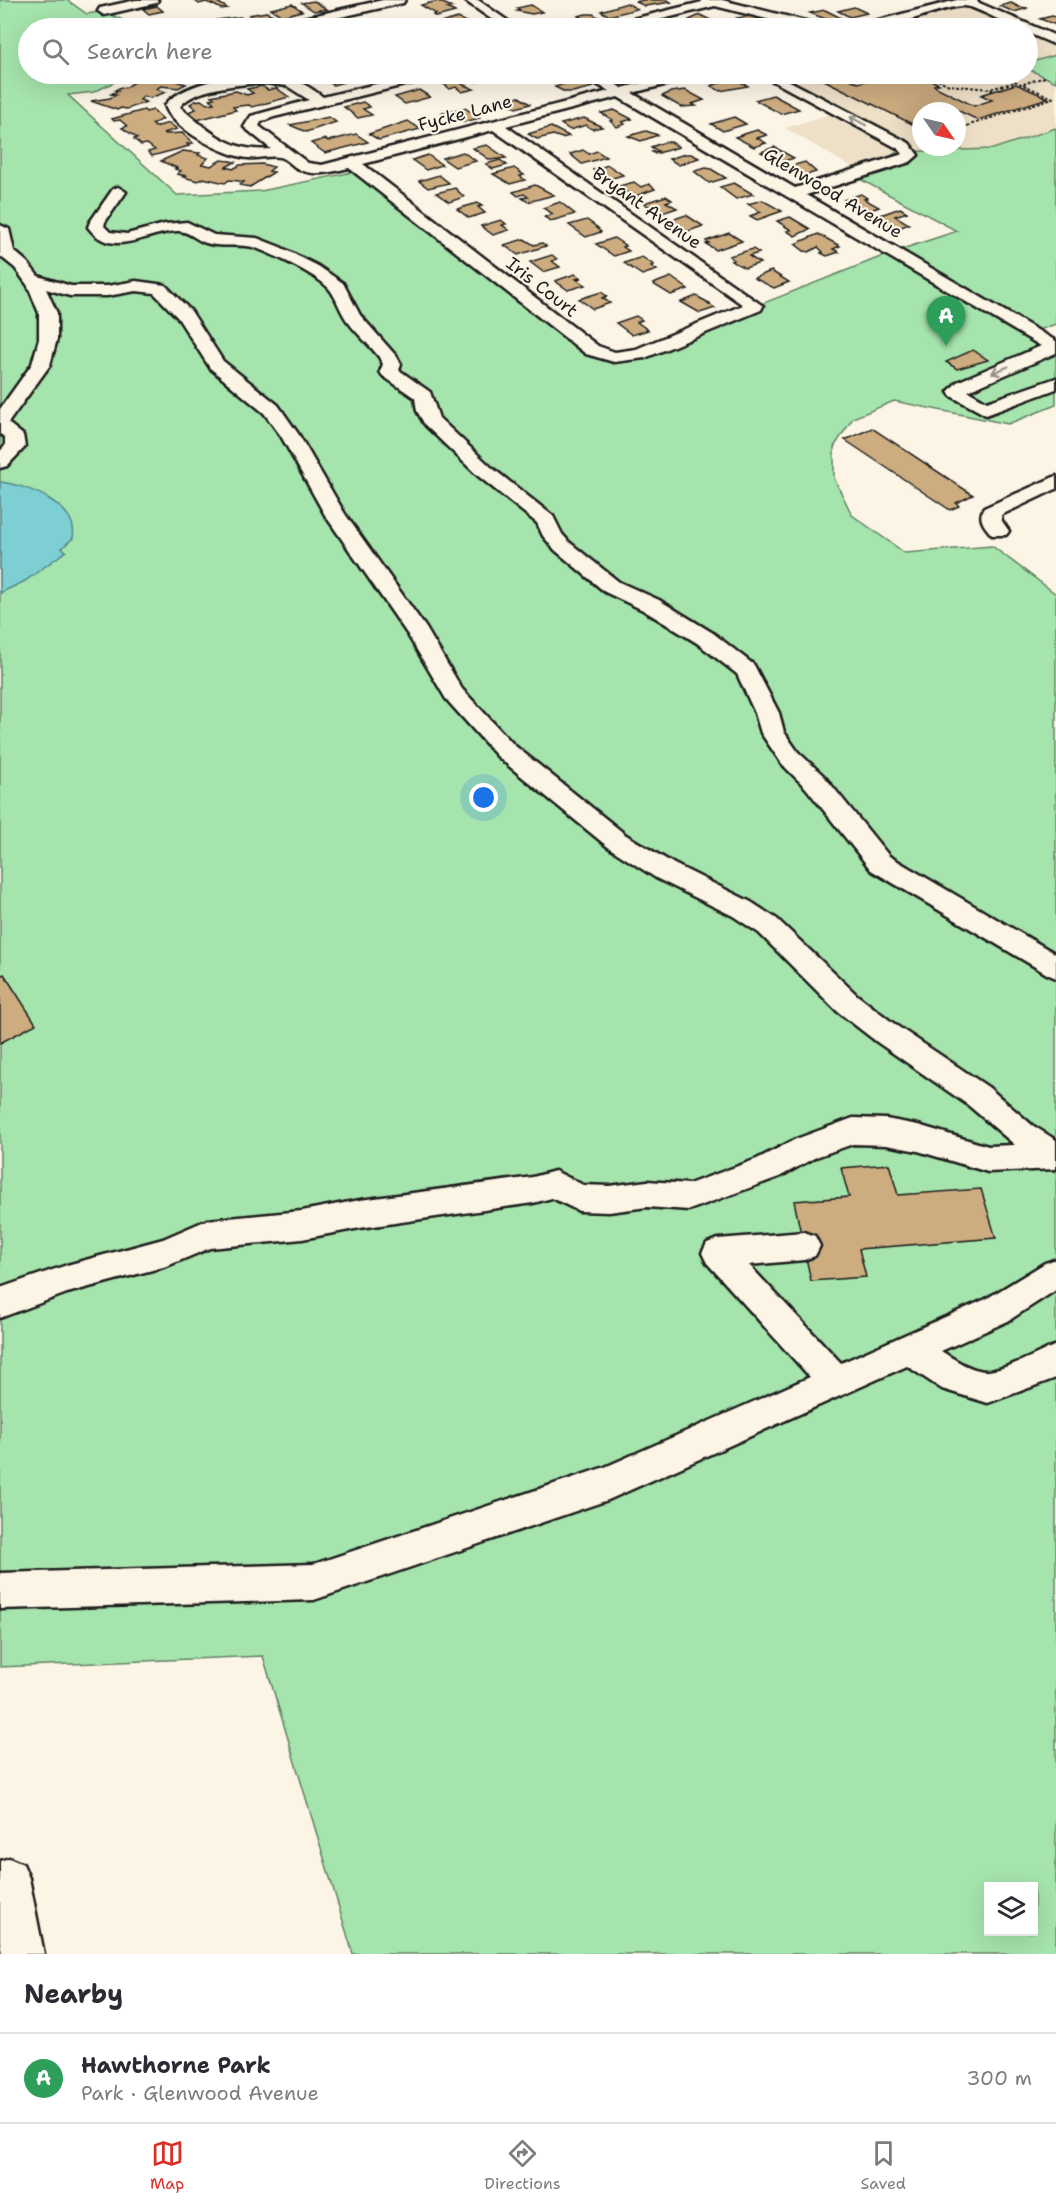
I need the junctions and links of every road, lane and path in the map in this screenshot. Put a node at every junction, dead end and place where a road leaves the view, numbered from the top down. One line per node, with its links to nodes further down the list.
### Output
1 (152, 0): 6 (street)
2 (399, 0): 7 (street)
3 (471, 0): 8 (street)
4 (712, 1): 9 (street); 10 (street)
5 (969, 1): 11 (street); 12 (street)
6 (104, 11)
7 (321, 18)
8 (497, 18)
9 (650, 18)
10 (777, 18)
11 (903, 18)
12 (1004, 18)
13 (1038, 34): 14 (street)
14 (1056, 41)
15 (1045, 77): 16 (path)
16 (1038, 79)
17 (231, 84): 29 (street)
18 (294, 84): 26 (street)
19 (391, 84): 26 (street)
20 (607, 84): 25 (street, Glenwood Avenue)
21 (652, 84): 25 (street, Fycke Lane)
22 (786, 84): 32 (street, one-way to 22)
23 (947, 84): 24 (path)
24 (1019, 84): 28 (path)
25 (621, 92): 27 (street, Fycke Lane); 32 (street, Glenwood Avenue)
26 (320, 101): 29 (street, Fycke Lane)
27 (495, 125): 30 (street, Fycke Lane); 35 (street, Bryant Avenue)
28 (966, 126)
29 (284, 152): 30 (street, Fycke Lane)
30 (352, 163): 35 (street, Iris Court)
31 (117, 192): 43 (street)
32 (795, 193): 36 (street, Glenwood Avenue)
33 (0, 230): 34 (street)
34 (33, 280): 38 (street); 44 (street)
35 (730, 317)
36 (1055, 348): 37 (street, one-way to 37)
37 (1056, 383)
38 (0, 421)
39 (0, 426): 40 (street)
40 (0, 462)
41 (1056, 482): 42 (street)
42 (999, 531)
43 (1056, 967)
44 (1056, 1155): 47 (street)
45 (804, 1246): 50 (street)
46 (1056, 1274): 48 (street)
47 (0, 1303)
48 (910, 1350): 49 (street); 50 (street)
49 (1056, 1361)
50 (837, 1382): 51 (street)
51 (0, 1591)
52 (9, 1878): 53 (street)
53 (23, 1954)

